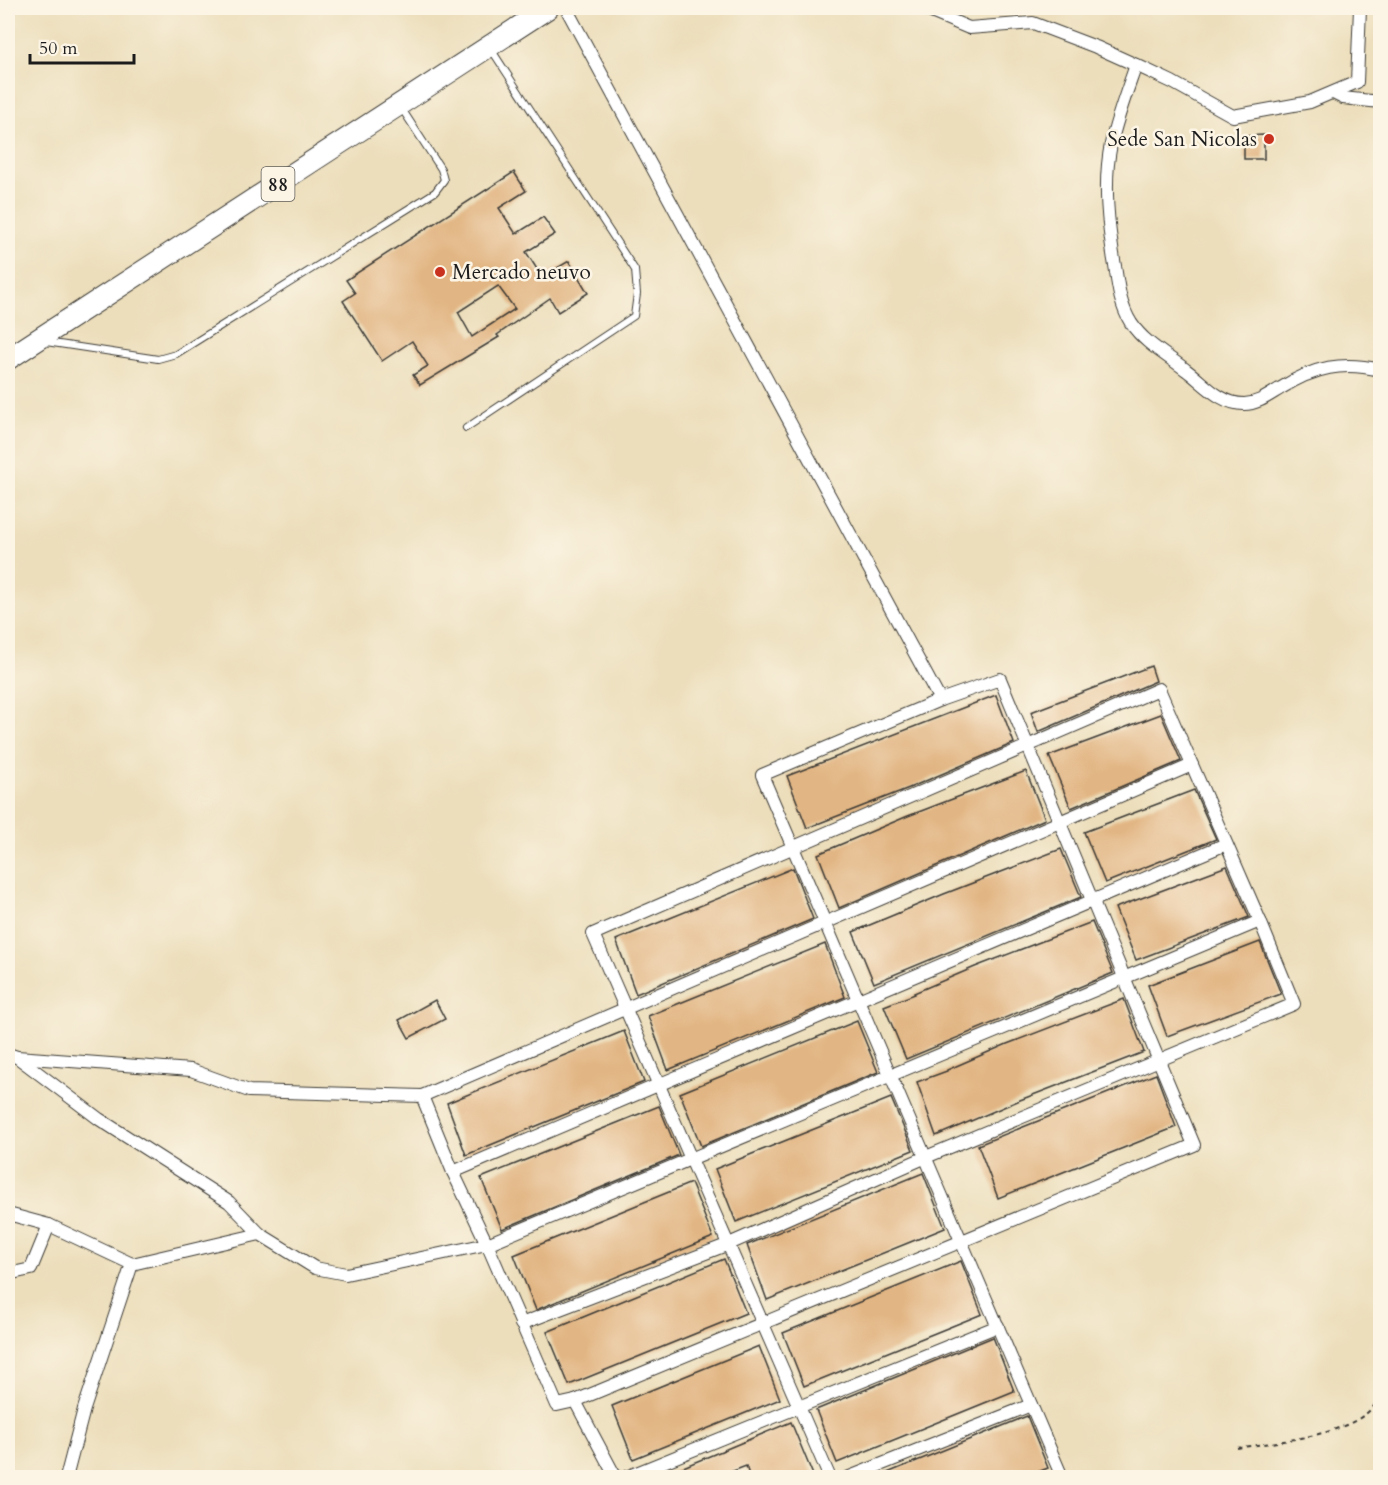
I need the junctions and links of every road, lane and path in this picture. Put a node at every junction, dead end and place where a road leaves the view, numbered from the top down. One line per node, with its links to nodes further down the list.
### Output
1 (548, 8): 5 (highway, 88)
2 (566, 8): 14 (street)
3 (922, 8): 6 (street)
4 (1360, 8): 7 (street)
5 (489, 46): 9 (highway, 88); 13 (lane)
6 (1136, 65): 7 (street); 12 (street)
7 (1333, 93): 8 (street)
8 (1380, 102)
9 (399, 105): 10 (highway, 88); 10 (lane)
10 (37, 340): 11 (highway, 88)
11 (8, 359)
12 (1380, 370)
13 (466, 428)
14 (940, 700): 15 (street); 19 (street)
15 (1028, 746): 16 (street); 17 (street); 19 (street)
16 (1192, 765): 17 (street); 18 (street)
17 (1060, 822): 20 (street); 22 (street)
18 (1226, 844): 20 (street); 21 (street)
19 (793, 848): 22 (street); 25 (street)
20 (1093, 901): 23 (street); 24 (street)
21 (1260, 921): 23 (street); 27 (street)
22 (825, 922): 24 (street); 25 (street)
23 (1124, 978): 27 (street); 28 (street)
24 (858, 1000): 28 (street); 29 (street)
25 (626, 1008): 29 (street); 30 (street)
26 (12, 1055): 30 (street); 36 (street)
27 (1159, 1060): 31 (street); 37 (street)
28 (891, 1075): 31 (street); 32 (street)
29 (659, 1085): 32 (street); 33 (street)
30 (422, 1096): 33 (street)
31 (926, 1157): 37 (street); 38 (street)
32 (691, 1159): 38 (street); 39 (street)
33 (453, 1172): 39 (street)
34 (8, 1214): 35 (street)
35 (48, 1225): 40 (street); 41 (street)
36 (260, 1234): 39 (street); 40 (street)
37 (961, 1241): 42 (street); 44 (street)
38 (729, 1244): 42 (street); 43 (street)
39 (487, 1245): 43 (street)
40 (132, 1264): 50 (street)
41 (8, 1274)
42 (763, 1323): 46 (street); 48 (street)
43 (521, 1324): 46 (street)
44 (998, 1326): 47 (street); 48 (street)
45 (1380, 1395): 49 (path)
46 (575, 1401): 51 (street)
47 (1031, 1405): 54 (street); 55 (street)
48 (799, 1406): 52 (street); 53 (street)
49 (1237, 1448)
50 (66, 1478)
51 (616, 1478)
52 (624, 1478)
53 (830, 1478)
54 (847, 1478)
55 (1061, 1478)

